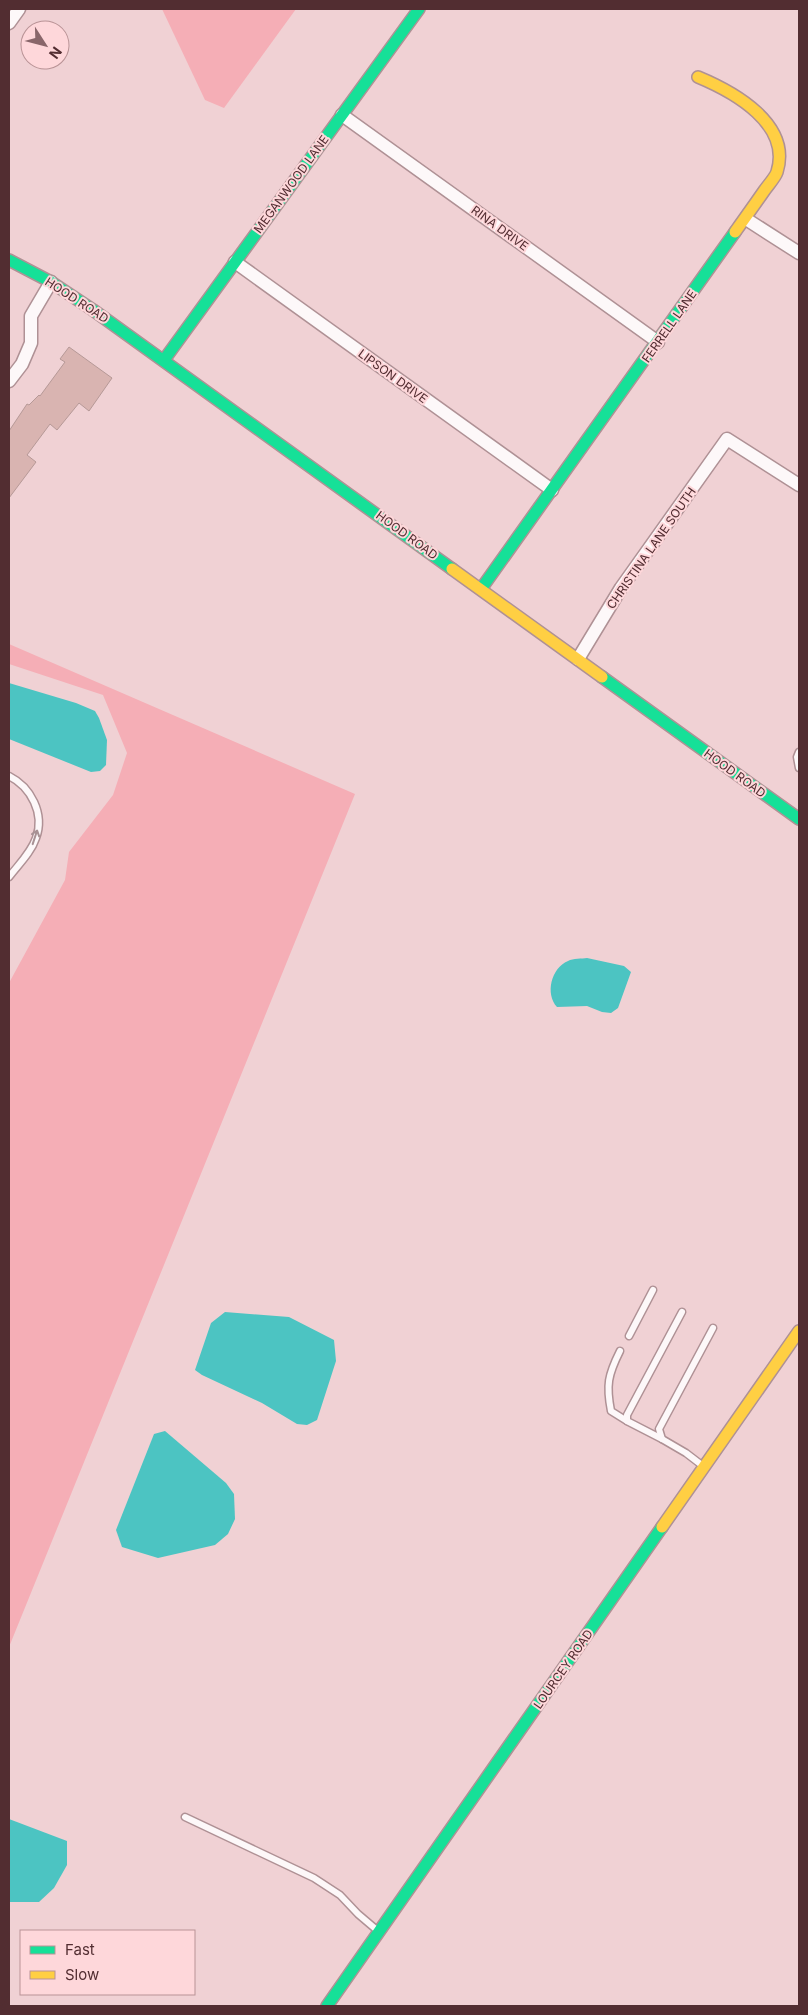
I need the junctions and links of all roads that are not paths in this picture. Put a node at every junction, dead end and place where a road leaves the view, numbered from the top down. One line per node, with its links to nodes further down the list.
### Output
1 (19, 9): 3 (street)
2 (419, 9): 5 (street, MEGANWOOD LANE)
3 (9, 22)
4 (698, 77): 6 (street, FERRELL LANE)
5 (342, 115): 9 (street, MEGANWOOD LANE); 11 (street, RINA DRIVE)
6 (746, 219): 7 (street); 11 (street, FERRELL LANE)
7 (799, 253)
8 (9, 260): 10 (street, HOOD ROAD)
9 (235, 262): 12 (street, MEGANWOOD LANE); 15 (street, LIPSON DRIVE)
10 (51, 282): 12 (street, HOOD ROAD); 13 (street)
11 (658, 342): 15 (street, FERRELL LANE)
12 (164, 360): 16 (street, HOOD ROAD)
13 (9, 381)
14 (799, 485): 17 (street, CHRISTINA LANE SOUTH)
15 (552, 490): 16 (street, FERRELL LANE)
16 (481, 589): 17 (street, HOOD ROAD)
17 (578, 659): 21 (street, HOOD ROAD)
18 (799, 752): 19 (lane)
19 (799, 768)
20 (9, 776): 22 (lane, one-way to 20)
21 (797, 815)
22 (9, 877)
23 (653, 1290): 27 (lane)
24 (682, 1312): 29 (lane)
25 (713, 1328): 30 (lane)
26 (799, 1331): 31 (street, LOURCEY ROAD)
27 (629, 1336)
28 (620, 1351): 29 (lane)
29 (627, 1421): 30 (lane)
30 (662, 1439): 31 (lane)
31 (704, 1466): 33 (street, LOURCEY ROAD)
32 (185, 1817): 33 (lane)
33 (379, 1931): 34 (street, LOURCEY ROAD)
34 (327, 2006)

